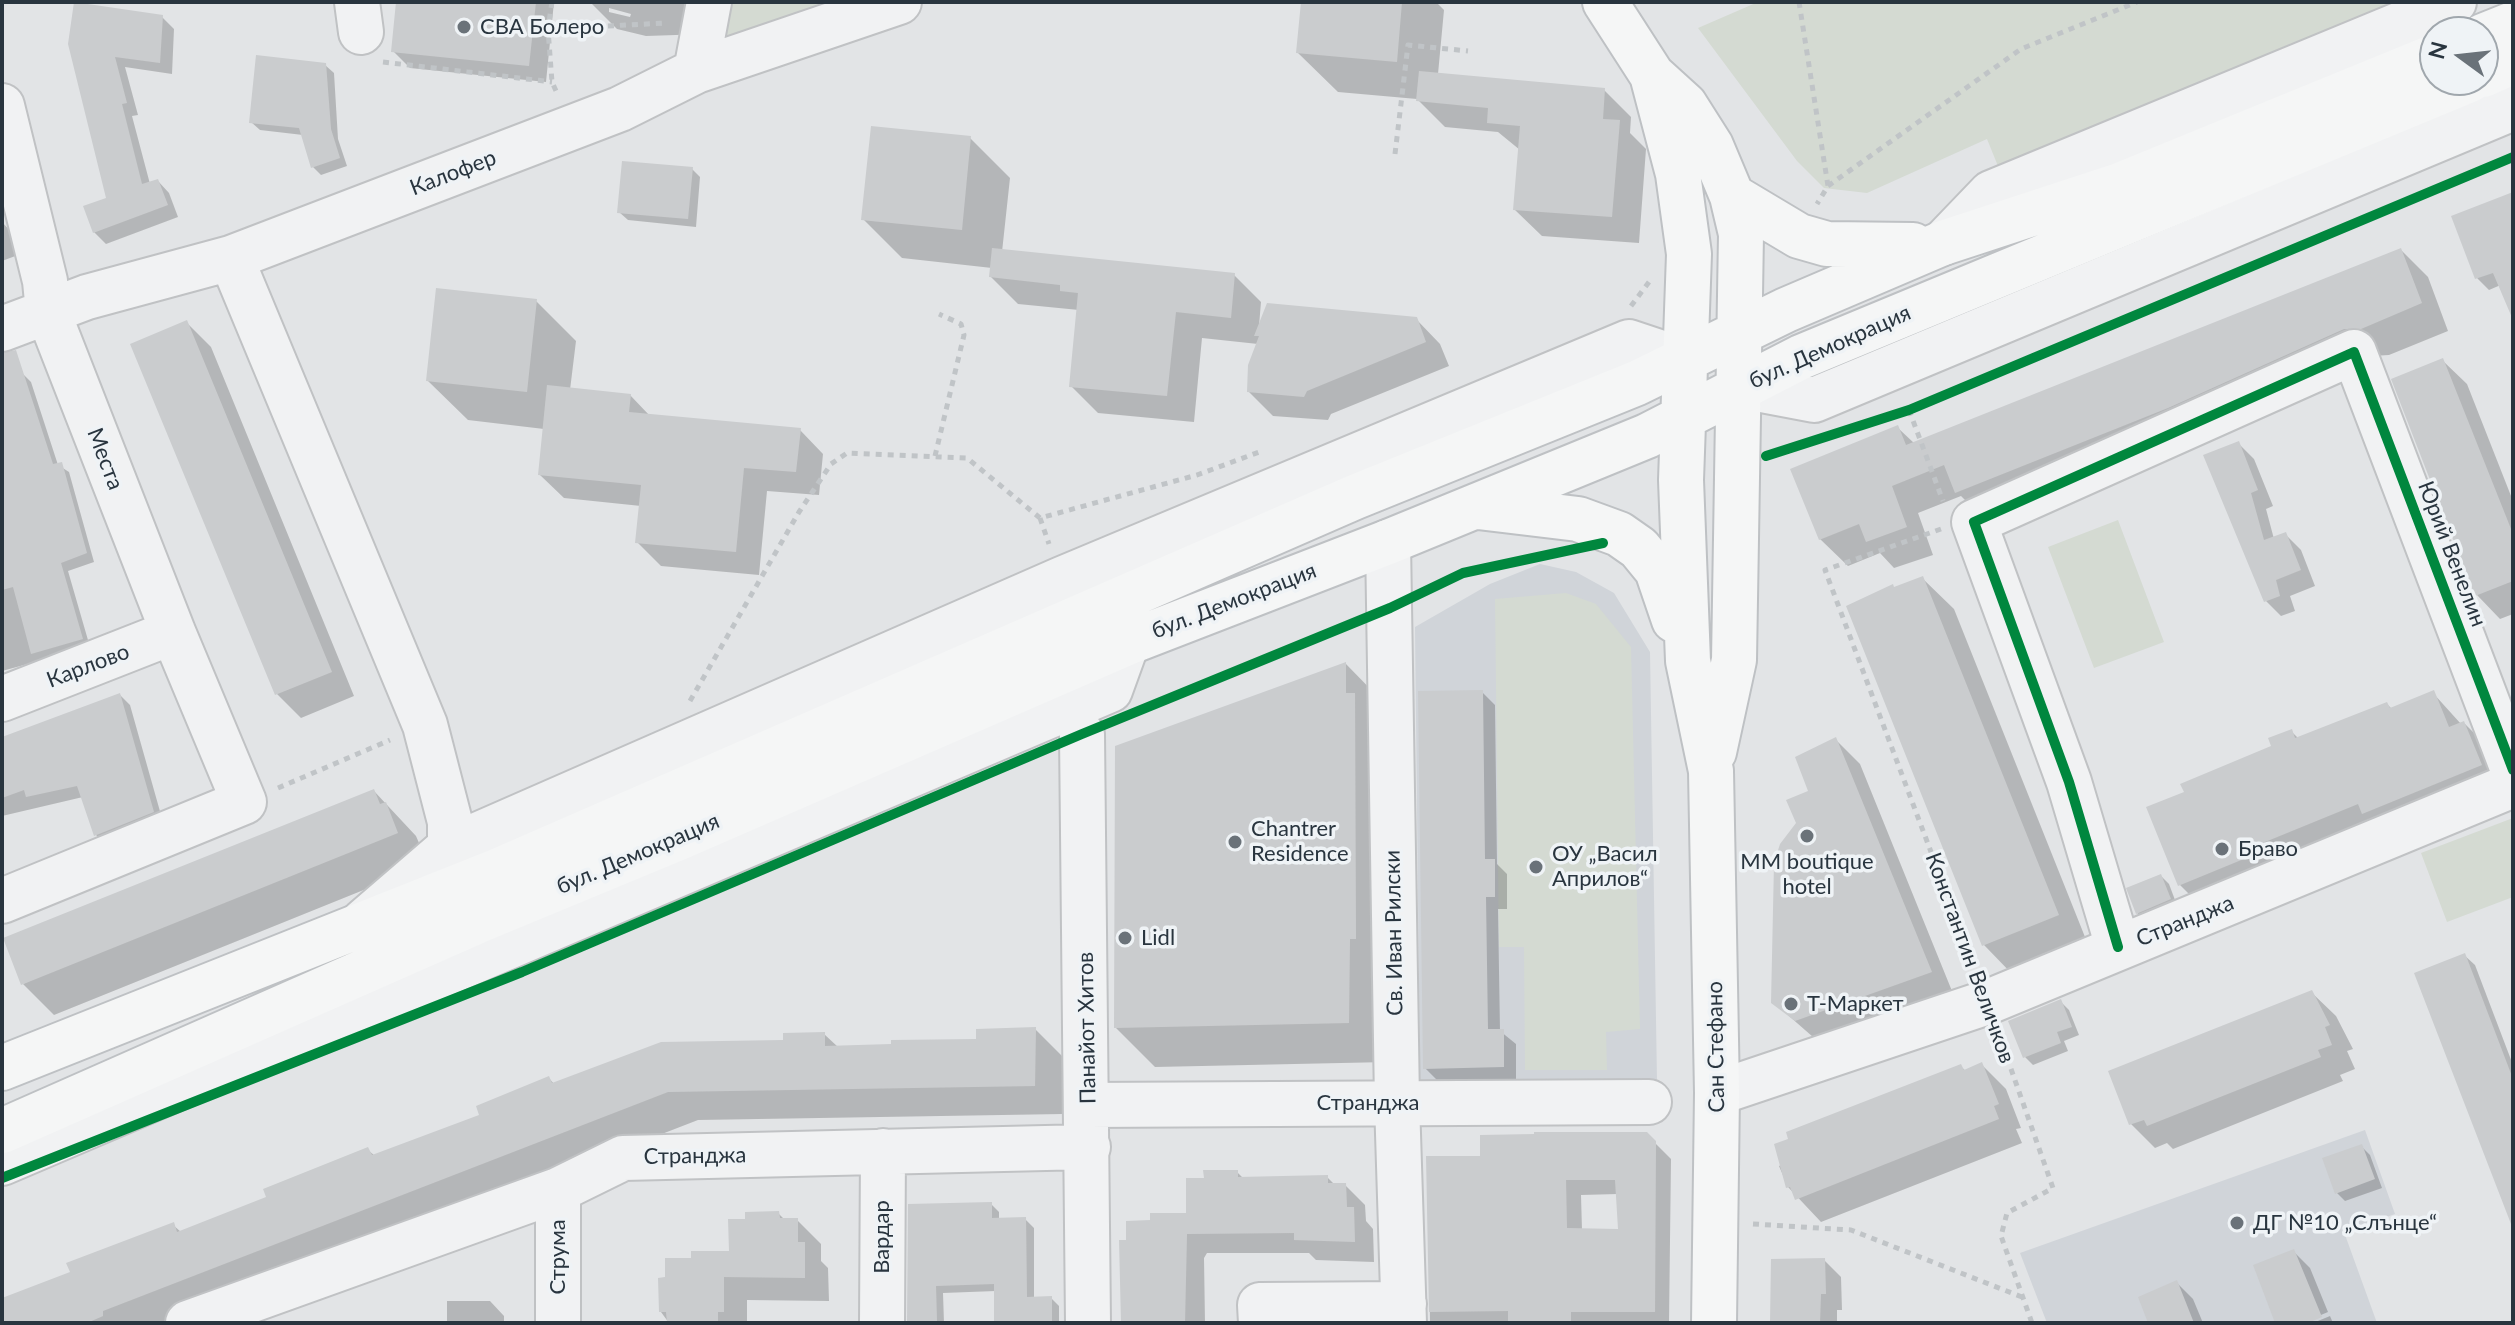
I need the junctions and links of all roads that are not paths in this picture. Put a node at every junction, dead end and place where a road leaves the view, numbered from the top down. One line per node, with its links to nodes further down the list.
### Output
1 (899, 2): 6 (street, Калофер)
2 (1605, 2): 7 (main road)
3 (2454, 2): 12 (street, бул. Демокрация)
4 (707, 12): 6 (street)
5 (2419, 63): 12 (main road, бул. Демокрация)
6 (696, 71): 13 (street, Калофер)
7 (1652, 75): 11 (main road); 17 (main road)
8 (2431, 96): 18 (main road, бул. Демокрация)
9 (2, 106): 14 (street, Места)
10 (2513, 108): 18 (street)
11 (1732, 196): 12 (main road); 16 (main road)
12 (1943, 243): 16 (main road, бул. Демокрация)
13 (231, 258): 14 (street, Калофер); 30 (street)
14 (48, 312): 15 (street, Калофер); 22 (street, Места)
15 (2, 329)
16 (1740, 331): 17 (main road, бул. Демокрация); 18 (main road, Сан Стефано)
17 (1686, 361): 19 (main road, Сан Стефано); 30 (street); 32 (main road, бул. Демокрация)
18 (1740, 386): 19 (main road, бул. Демокрация); 28 (main road, Сан Стефано)
19 (1684, 417): 20 (main road, бул. Демокрация); 24 (main road, Сан Стефано)
20 (1475, 506): 21 (main road, бул. Демокрация); 24 (main road)
21 (1388, 542): 23 (main road, бул. Демокрация); 36 (street, Св. Иван Рилски)
22 (173, 632): 25 (street, Карлово); 31 (street, Места)
23 (1127, 643): 39 (main road, бул. Демокрация); 41 (street)
24 (1688, 661): 28 (main road, Сан Стефано)
25 (2, 699)
26 (1082, 734): 38 (street, Панайот Хитов)
27 (2513, 770): 33 (street, Юрий Венелин)
28 (1711, 771): 35 (main road, Сан Стефано)
29 (2513, 785): 33 (street, Странджа)
30 (450, 847): 32 (street)
31 (2, 901)
32 (357, 927): 34 (main road, бул. Демокрация)
33 (2118, 947): 35 (street, Странджа)
34 (2, 1068)
35 (1717, 1093): 49 (main road, Сан Стефано)
36 (1397, 1102): 37 (street, Странджа); 38 (street, Странджа); 43 (street, Св. Иван Рилски)
37 (1649, 1102)
38 (1088, 1126): 40 (street, Странджа); 47 (street, Панайот Хитов)
39 (2, 1131)
40 (883, 1151): 42 (street, Странджа); 46 (street, Вардар)
41 (2, 1163)
42 (558, 1190): 44 (street, Странджа); 45 (street, Струма)
43 (1404, 1313): 48 (street)
44 (188, 1323)
45 (558, 1323)
46 (882, 1323)
47 (1088, 1323)
48 (1261, 1323)
49 (1714, 1323)

